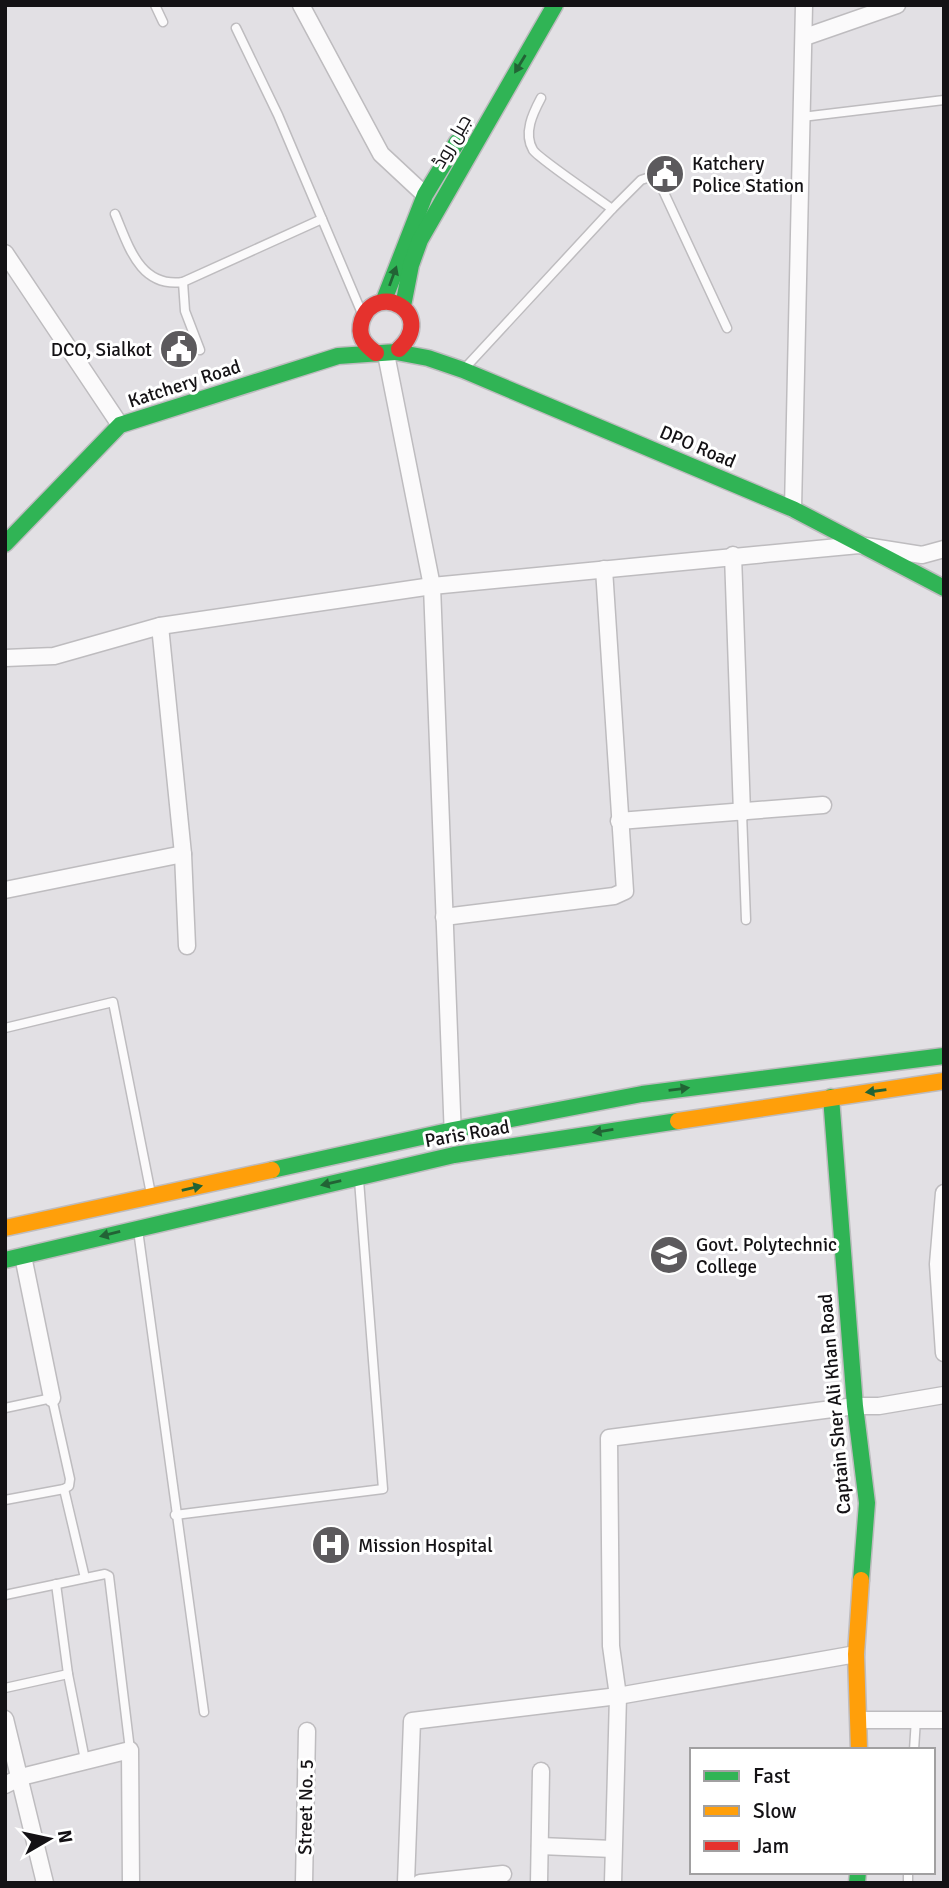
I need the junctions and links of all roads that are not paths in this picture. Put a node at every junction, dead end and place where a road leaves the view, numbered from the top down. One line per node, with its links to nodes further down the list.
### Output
1 (155, 5): 7 (lane)
2 (301, 5): 13 (street)
3 (537, 5): 13 (main road)
4 (555, 5): 20 (main road, جیل روڈ, one-way to 20)
5 (804, 5): 9 (street)
6 (897, 5): 9 (street)
7 (163, 22)
8 (236, 28): 16 (lane)
9 (805, 37): 12 (street)
10 (541, 98): 14 (lane)
11 (944, 100): 12 (lane)
12 (802, 117): 31 (street)
13 (425, 195): 19 (main road, one-way to 13)
14 (612, 209): 22 (lane); 29 (lane)
15 (114, 214): 18 (lane)
16 (322, 219): 18 (lane); 21 (lane)
17 (8, 263): 30 (street)
18 (183, 282): 25 (lane)
19 (384, 300): 20 (main road); 21 (main road)
20 (403, 306): 23 (main road)
21 (362, 314): 24 (main road)
22 (727, 328)
23 (412, 333): 26 (main road); 28 (main road)
24 (362, 339): 26 (main road); 27 (main road)
25 (200, 350)
26 (386, 353): 27 (main road, DPO Road); 28 (main road, DPO Road); 37 (street)
27 (338, 356): 30 (main road, Katchery Road)
28 (428, 358): 29 (main road, DPO Road)
29 (463, 370): 31 (main road, DPO Road)
30 (120, 425): 32 (main road, Katchery Road)
31 (793, 509): 33 (main road, DPO Road)
32 (5, 544)
33 (859, 545): 34 (street); 35 (street); 38 (main road, DPO Road)
34 (944, 550)
35 (733, 555): 36 (street); 42 (street)
36 (604, 569): 37 (street); 43 (street)
37 (432, 586): 39 (street); 46 (street)
38 (944, 588)
39 (160, 626): 40 (street); 44 (street)
40 (5, 658)
41 (823, 806): 42 (street)
42 (742, 813): 43 (street); 47 (lane)
43 (619, 821): 46 (street)
44 (183, 854): 45 (street); 48 (street)
45 (5, 890)
46 (444, 917): 56 (street)
47 (746, 920)
48 (187, 946)
49 (5, 1028): 60 (lane)
50 (944, 1056): 52 (main road, Paris Road, one-way to 50)
51 (944, 1081): 53 (street); 54 (main road, Paris Road, one-way to 54)
52 (642, 1094): 55 (main road); 56 (main road, Paris Road)
53 (944, 1094)
54 (831, 1097): 55 (main road, Paris Road); 68 (main road, Captain Sher Ali Khan Road)
55 (645, 1125): 57 (main road, Paris Road, one-way to 57)
56 (453, 1130): 57 (street); 60 (main road, Paris Road, one-way to 56)
57 (454, 1155): 58 (main road, Paris Road)
58 (359, 1177): 61 (main road, Paris Road, one-way to 61); 72 (lane)
59 (944, 1193): 65 (street)
60 (152, 1196): 62 (main road, Paris Road)
61 (138, 1227): 63 (main road, Paris Road, one-way to 63); 72 (lane)
62 (5, 1228)
63 (23, 1256): 64 (main road, Paris Road); 67 (street)
64 (5, 1260)
65 (944, 1353)
66 (944, 1395): 68 (street)
67 (52, 1398): 69 (lane); 70 (lane)
68 (855, 1406): 76 (main road, Captain Sher Ali Khan Road); 79 (street)
69 (5, 1408)
70 (64, 1489): 71 (lane); 73 (lane)
71 (5, 1500)
72 (175, 1515): 80 (lane)
73 (85, 1578): 74 (lane); 88 (lane)
74 (56, 1584): 75 (lane); 77 (lane)
75 (5, 1595)
76 (856, 1654): 79 (street); 83 (main road, Captain Sher Ali Khan Road)
77 (68, 1674): 78 (lane); 89 (lane)
78 (5, 1688)
79 (618, 1696): 94 (street); 99 (street)
80 (204, 1712)
81 (5, 1719): 91 (street)
82 (916, 1719): 83 (street); 84 (street); 87 (lane)
83 (860, 1720): 86 (main road, Captain Sher Ali Khan Road)
84 (944, 1720)
85 (307, 1731): 98 (street, Street No. 5)
86 (859, 1748)
87 (914, 1748)
88 (130, 1750): 89 (street); 97 (street)
89 (85, 1760): 91 (street)
90 (541, 1771): 93 (street)
91 (21, 1777): 92 (street); 96 (street)
92 (5, 1785)
93 (540, 1846): 94 (street); 101 (street)
94 (613, 1849): 102 (street)
95 (503, 1874): 100 (street)
96 (45, 1883)
97 (131, 1883)
98 (304, 1883)
99 (406, 1883)
100 (420, 1883)
101 (539, 1883)
102 (613, 1883)

